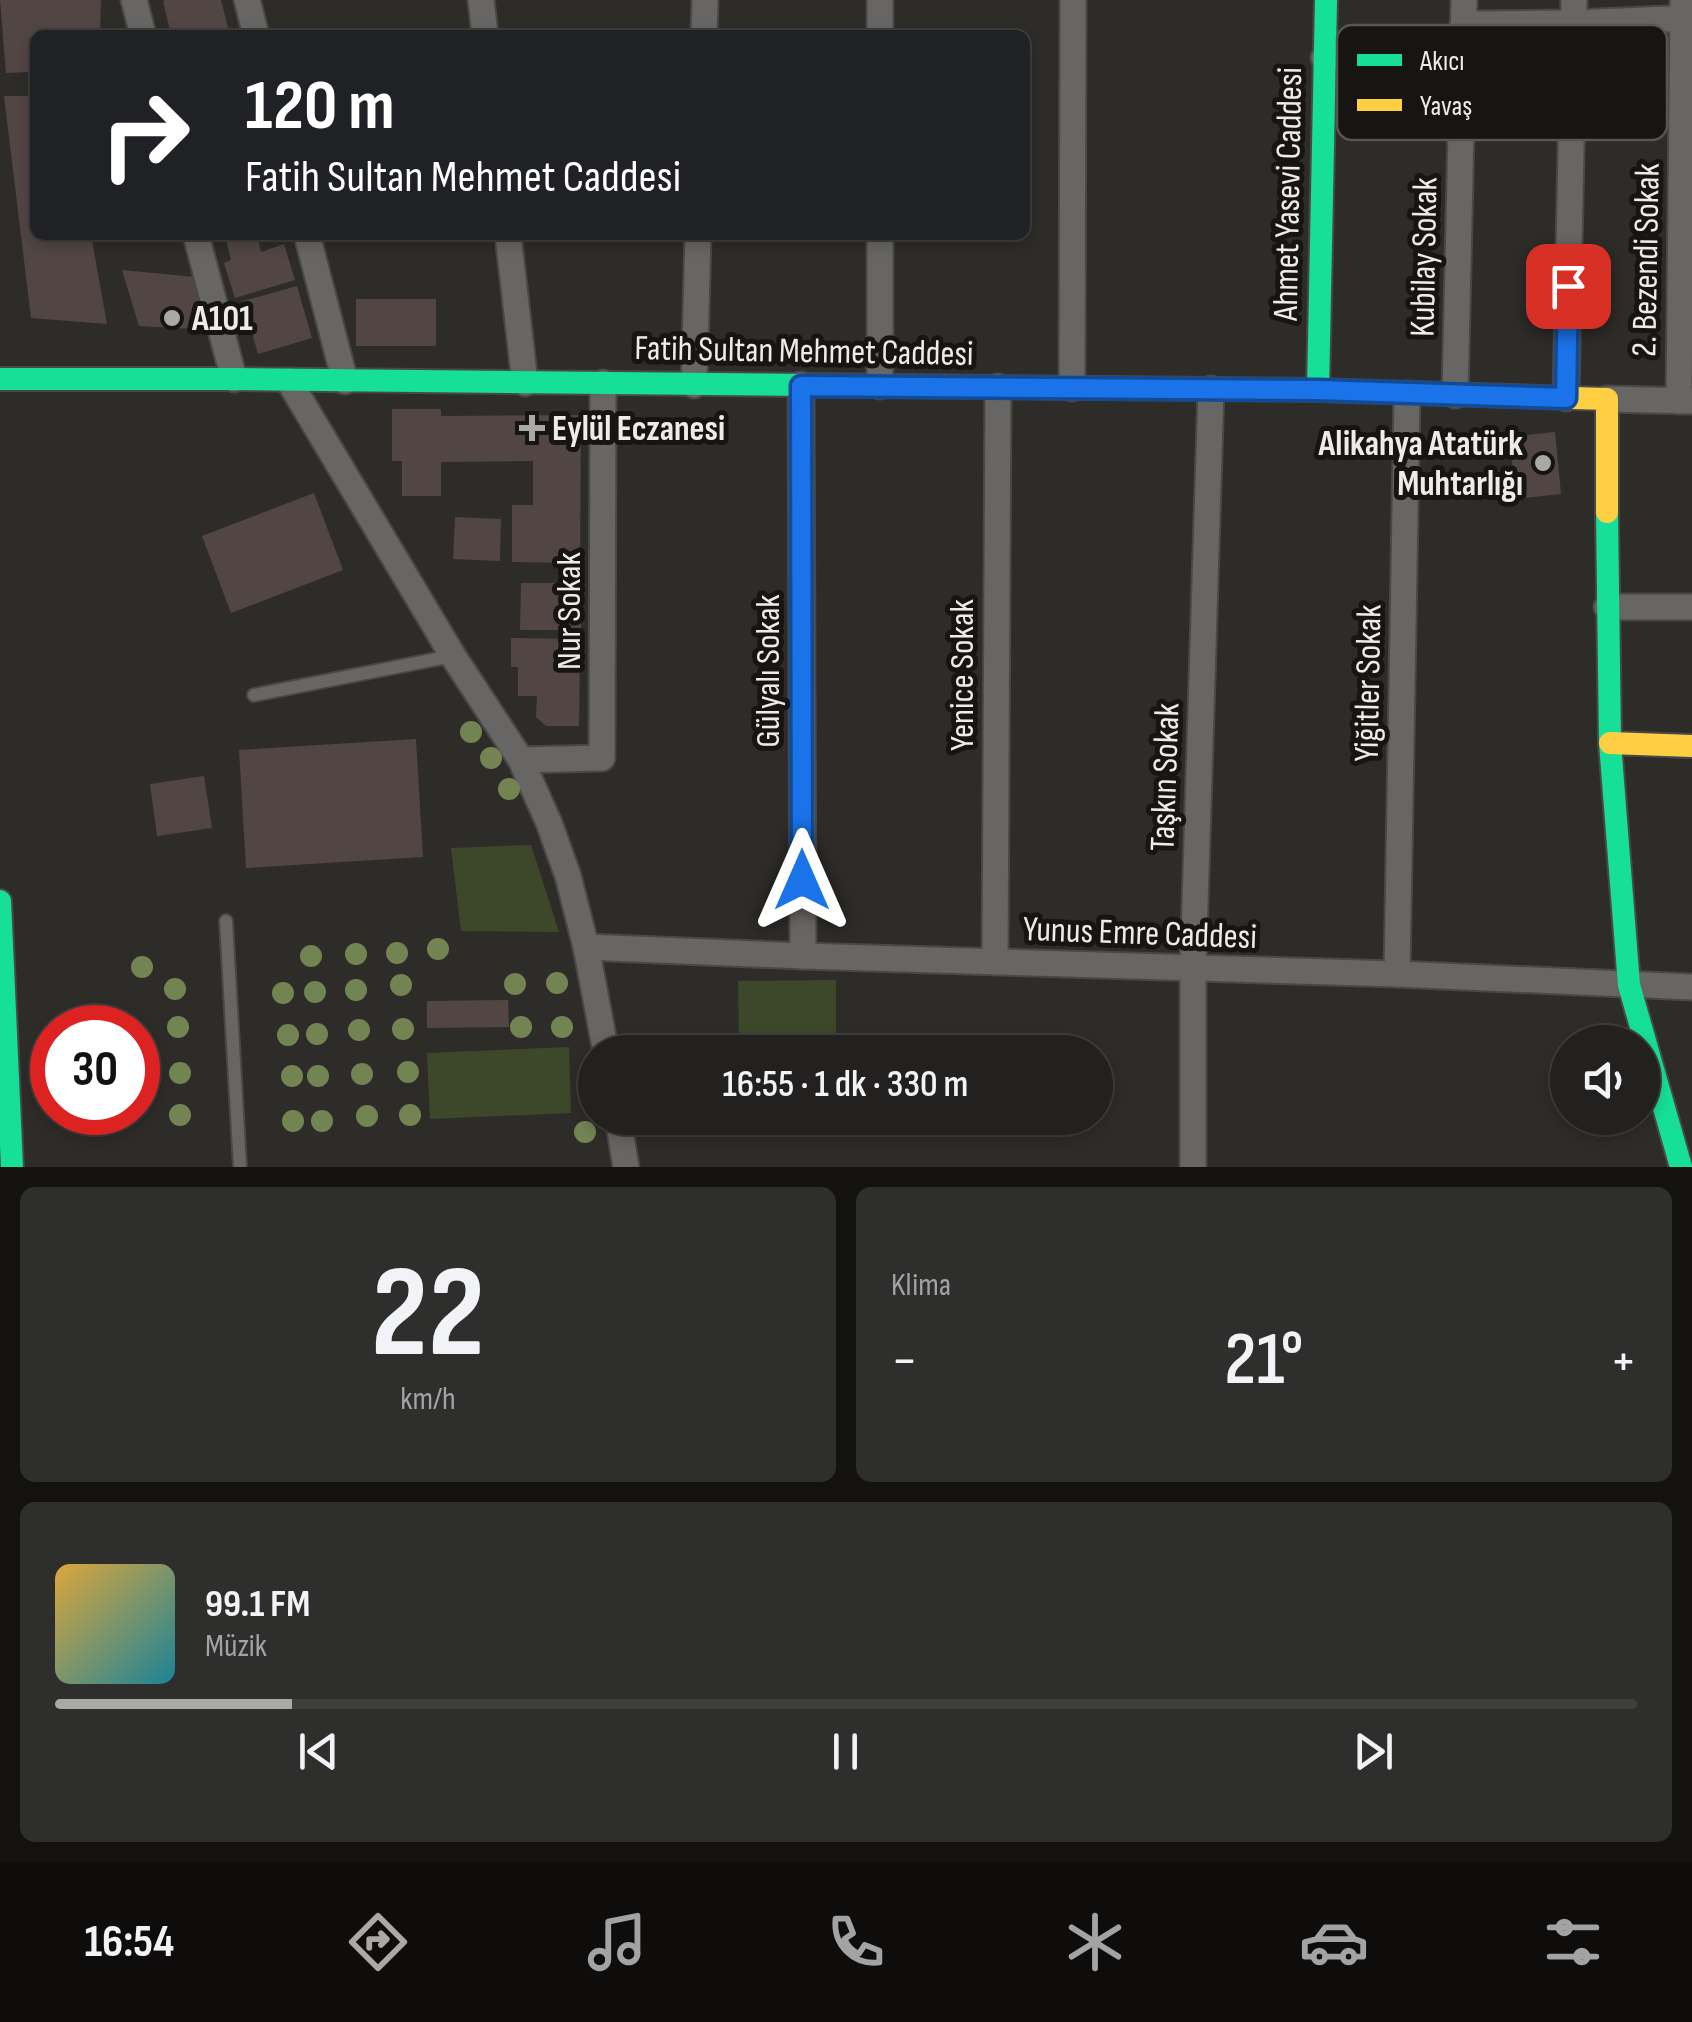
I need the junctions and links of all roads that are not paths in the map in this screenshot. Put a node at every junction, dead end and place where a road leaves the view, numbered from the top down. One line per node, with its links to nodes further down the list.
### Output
1 (134, 0): 11 (street)
2 (248, 0): 12 (street)
3 (481, 0): 13 (street)
4 (706, 0): 14 (street)
5 (880, 0): 15 (street)
6 (1073, 0): 35 (street)
7 (1326, 0): 17 (street, Ahmet Yasevi Caddesi)
8 (1464, 12): 9 (street)
9 (1574, 12): 10 (street)
10 (1686, 12): 42 (street, 2. Bezendi Sokak)
11 (142, 30)
12 (255, 30)
13 (484, 30)
14 (704, 30)
15 (880, 30)
16 (1337, 57): 17 (street)
17 (1324, 58): 37 (street, Ahmet Yasevi Caddesi)
18 (1460, 140): 39 (street, Kubilay Sokak)
19 (1571, 140): 40 (street)
20 (197, 240): 26 (street)
21 (309, 240): 28 (street)
22 (509, 240): 29 (street)
23 (698, 240): 31 (street)
24 (880, 240): 33 (street)
25 (0, 379): 26 (street, Fatih Sultan Mehmet Caddesi)
26 (234, 379): 27 (street, Fatih Sultan Mehmet Caddesi)
27 (289, 381): 28 (street, Fatih Sultan Mehmet Caddesi); 45 (street)
28 (345, 381): 29 (street, Fatih Sultan Mehmet Caddesi)
29 (525, 383): 30 (street, Fatih Sultan Mehmet Caddesi)
30 (603, 383): 31 (street, Fatih Sultan Mehmet Caddesi); 49 (street, Nur Sokak)
31 (694, 384): 32 (street, Fatih Sultan Mehmet Caddesi)
32 (801, 386): 33 (street, Fatih Sultan Mehmet Caddesi); 53 (street, Gülyalı Sokak)
33 (880, 386): 34 (street, Fatih Sultan Mehmet Caddesi)
34 (998, 387): 35 (street, Fatih Sultan Mehmet Caddesi); 54 (street, Yenice Sokak)
35 (1072, 388): 36 (street, Fatih Sultan Mehmet Caddesi)
36 (1211, 389): 37 (street, Fatih Sultan Mehmet Caddesi); 55 (street, Taşkın Sokak)
37 (1318, 390): 38 (street, Fatih Sultan Mehmet Caddesi)
38 (1407, 394): 39 (street, Fatih Sultan Mehmet Caddesi); 56 (street, Yiğitler Sokak)
39 (1455, 395): 40 (street, Fatih Sultan Mehmet Caddesi)
40 (1566, 398): 41 (street, Fatih Sultan Mehmet Caddesi)
41 (1607, 399): 42 (street); 43 (street)
42 (1686, 401)
43 (1607, 607): 44 (street); 47 (street)
44 (1692, 608)
45 (454, 656): 46 (lane); 49 (street)
46 (254, 695)
47 (1610, 743): 48 (street); 57 (street)
48 (1692, 746)
49 (520, 760): 52 (street)
50 (0, 900): 61 (street)
51 (226, 921): 62 (lane)
52 (586, 947): 53 (street, Yunus Emre Caddesi); 59 (street)
53 (803, 956): 54 (street, Yunus Emre Caddesi)
54 (995, 962): 55 (street, Yunus Emre Caddesi)
55 (1193, 968): 56 (street, Yunus Emre Caddesi); 64 (street, Taşkın Sokak)
56 (1397, 974): 57 (street, Yunus Emre Caddesi)
57 (1629, 985): 58 (street, Yunus Emre Caddesi); 65 (street)
58 (1692, 987)
59 (603, 1035)
60 (621, 1135): 63 (street)
61 (12, 1167)
62 (240, 1167)
63 (626, 1167)
64 (1193, 1167)
65 (1681, 1167)

